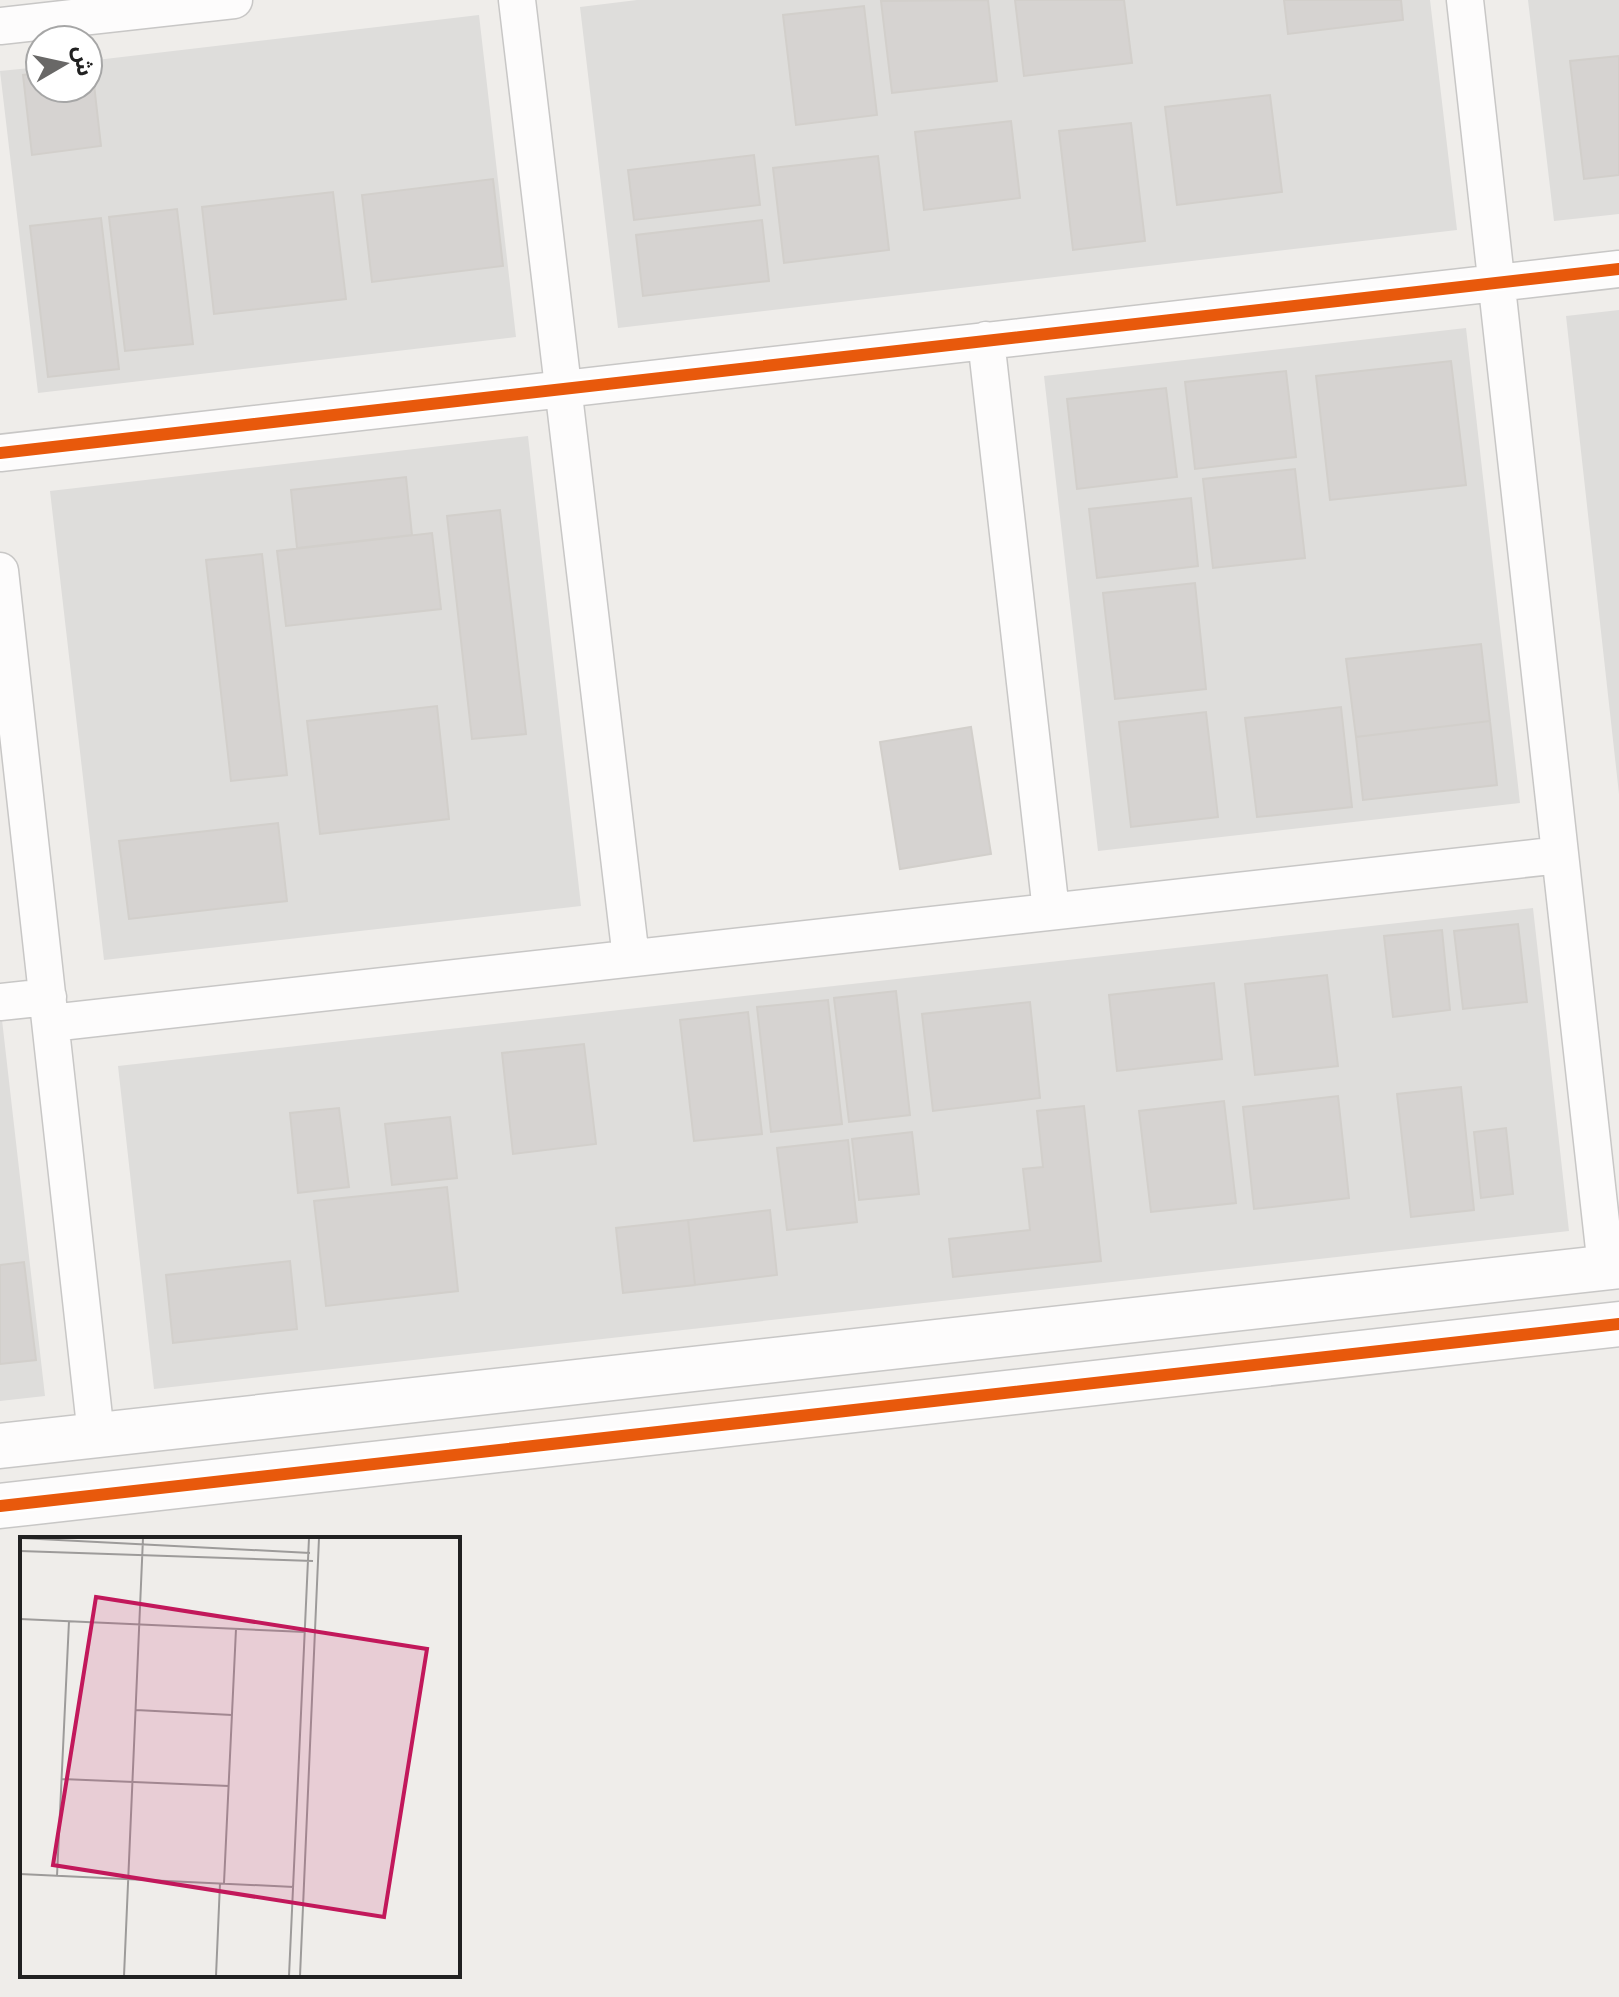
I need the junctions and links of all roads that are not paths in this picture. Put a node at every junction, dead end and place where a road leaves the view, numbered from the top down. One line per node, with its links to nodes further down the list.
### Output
1 (234, 0): 4 (street)
2 (517, 0): 8 (street)
3 (1465, 0): 6 (street)
4 (0, 26)
5 (1619, 269): 6 (street)
6 (1496, 283): 7 (street); 11 (street)
7 (986, 340): 8 (street); 12 (street)
8 (563, 389): 9 (street); 13 (street)
9 (0, 453)
10 (0, 571): 15 (street)
11 (1560, 855): 12 (street); 16 (street)
12 (1051, 911): 13 (street)
13 (631, 958): 15 (street)
14 (0, 1002): 15 (street)
15 (49, 1010): 18 (street)
16 (1613, 1266): 18 (street)
17 (1619, 1324): 20 (street)
18 (96, 1435): 19 (street)
19 (0, 1446)
20 (0, 1506)

